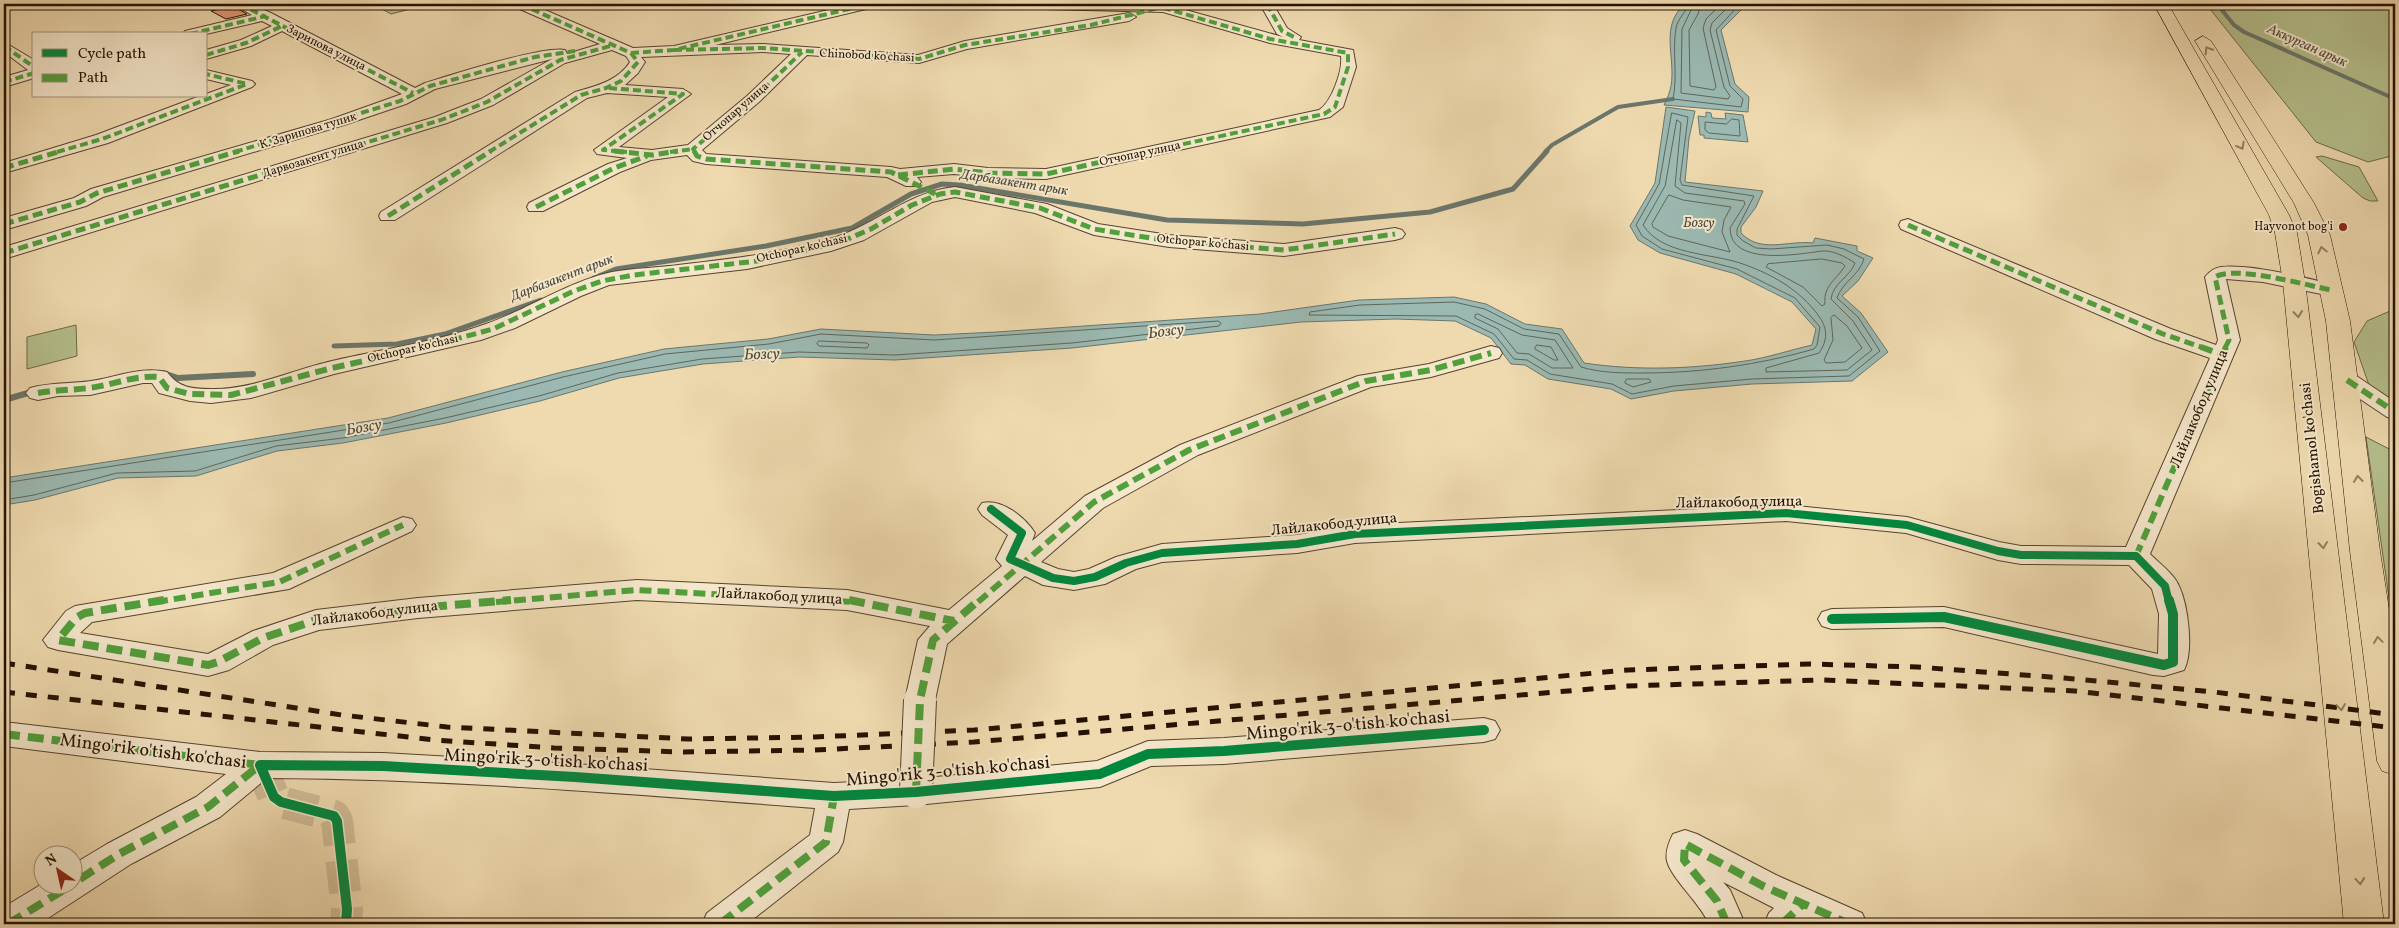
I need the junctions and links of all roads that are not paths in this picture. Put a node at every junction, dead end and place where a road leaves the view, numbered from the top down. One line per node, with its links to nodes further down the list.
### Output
1 (240, 4): 10 (street, Зарипова улица)
2 (520, 4): 15 (street)
3 (881, 4): 7 (street)
4 (1006, 4): 8 (street)
5 (1267, 4): 14 (street)
6 (2161, 4): 38 (main road, Bogishamol ko'chasi, one-way to 38)
7 (864, 5): 17 (street)
8 (1111, 5): 9 (street)
9 (1169, 6): 18 (street, Chinobod ko'chasi); 30 (street, Отчопар улица)
10 (266, 16): 11 (street, Зарипова улица); 13 (street)
11 (282, 26): 20 (street); 26 (street, Зарипова улица)
12 (2194, 28): 39 (main road, one-way to 12)
13 (198, 32)
14 (1294, 37)
15 (614, 45): 19 (street); 26 (street, К. Зарипова тупик); 37 (street, Дарвозакент улица)
16 (4, 46): 21 (street)
17 (674, 50): 18 (street, Chinobod ko'chasi); 19 (street)
18 (802, 52): 27 (street, Отчопар улица)
19 (631, 53): 25 (street)
20 (208, 54)
21 (32, 66)
22 (32, 74): 24 (street)
23 (208, 74): 29 (street)
24 (4, 82)
25 (607, 88): 28 (street); 33 (street)
26 (413, 93): 34 (street, К. Зарипова тупик)
27 (693, 149): 28 (street); 30 (street, Отчопар улица)
28 (652, 155): 32 (street)
29 (4, 168)
30 (898, 175): 31 (street, Отчопар улица)
31 (927, 190): 36 (street, Otchopar ko'chasi); 43 (street, Otchopar ko'chasi)
32 (536, 206)
33 (388, 216)
34 (4, 224)
35 (1908, 225): 41 (street)
36 (1395, 234)
37 (4, 253)
38 (2294, 282): 39 (street); 41 (street, Лайлакобод улица); 64 (main road, Bogishamol ko'chasi, one-way to 64)
39 (2331, 290): 42 (main road)
40 (1491, 353): 48 (street)
41 (2223, 355): 47 (street, Лайлакобод улица)
42 (2347, 380): 44 (street); 53 (main road, one-way to 42)
43 (38, 393)
44 (2395, 412)
45 (991, 509): 48 (street)
46 (403, 525): 50 (street, Лайлакобод улица)
47 (2136, 556): 48 (street, Лайлакобод улица); 49 (street)
48 (1022, 566): 50 (street)
49 (1832, 619)
50 (954, 621): 55 (street, bridge)
51 (1484, 730): 55 (street, Mingo'rik 3-o'tish ko'chasi)
52 (4, 734): 54 (street, Mingo'rik o'tish ko'chasi)
53 (2395, 761)
54 (260, 765): 56 (street, Mingo'rik 3-o'tish ko'chasi); 57 (street, Mingo'rik o'tish ko'chasi)
55 (916, 792): 56 (street, Mingo'rik 3-o'tish ko'chasi)
56 (834, 796): 61 (street)
57 (82, 878)
58 (53, 896): 60 (street, Mingo'rik o'tish ko'chasi)
59 (1793, 914): 62 (street); 63 (street)
60 (8, 924)
61 (720, 924)
62 (1727, 924)
63 (1849, 924)
64 (2364, 924)

